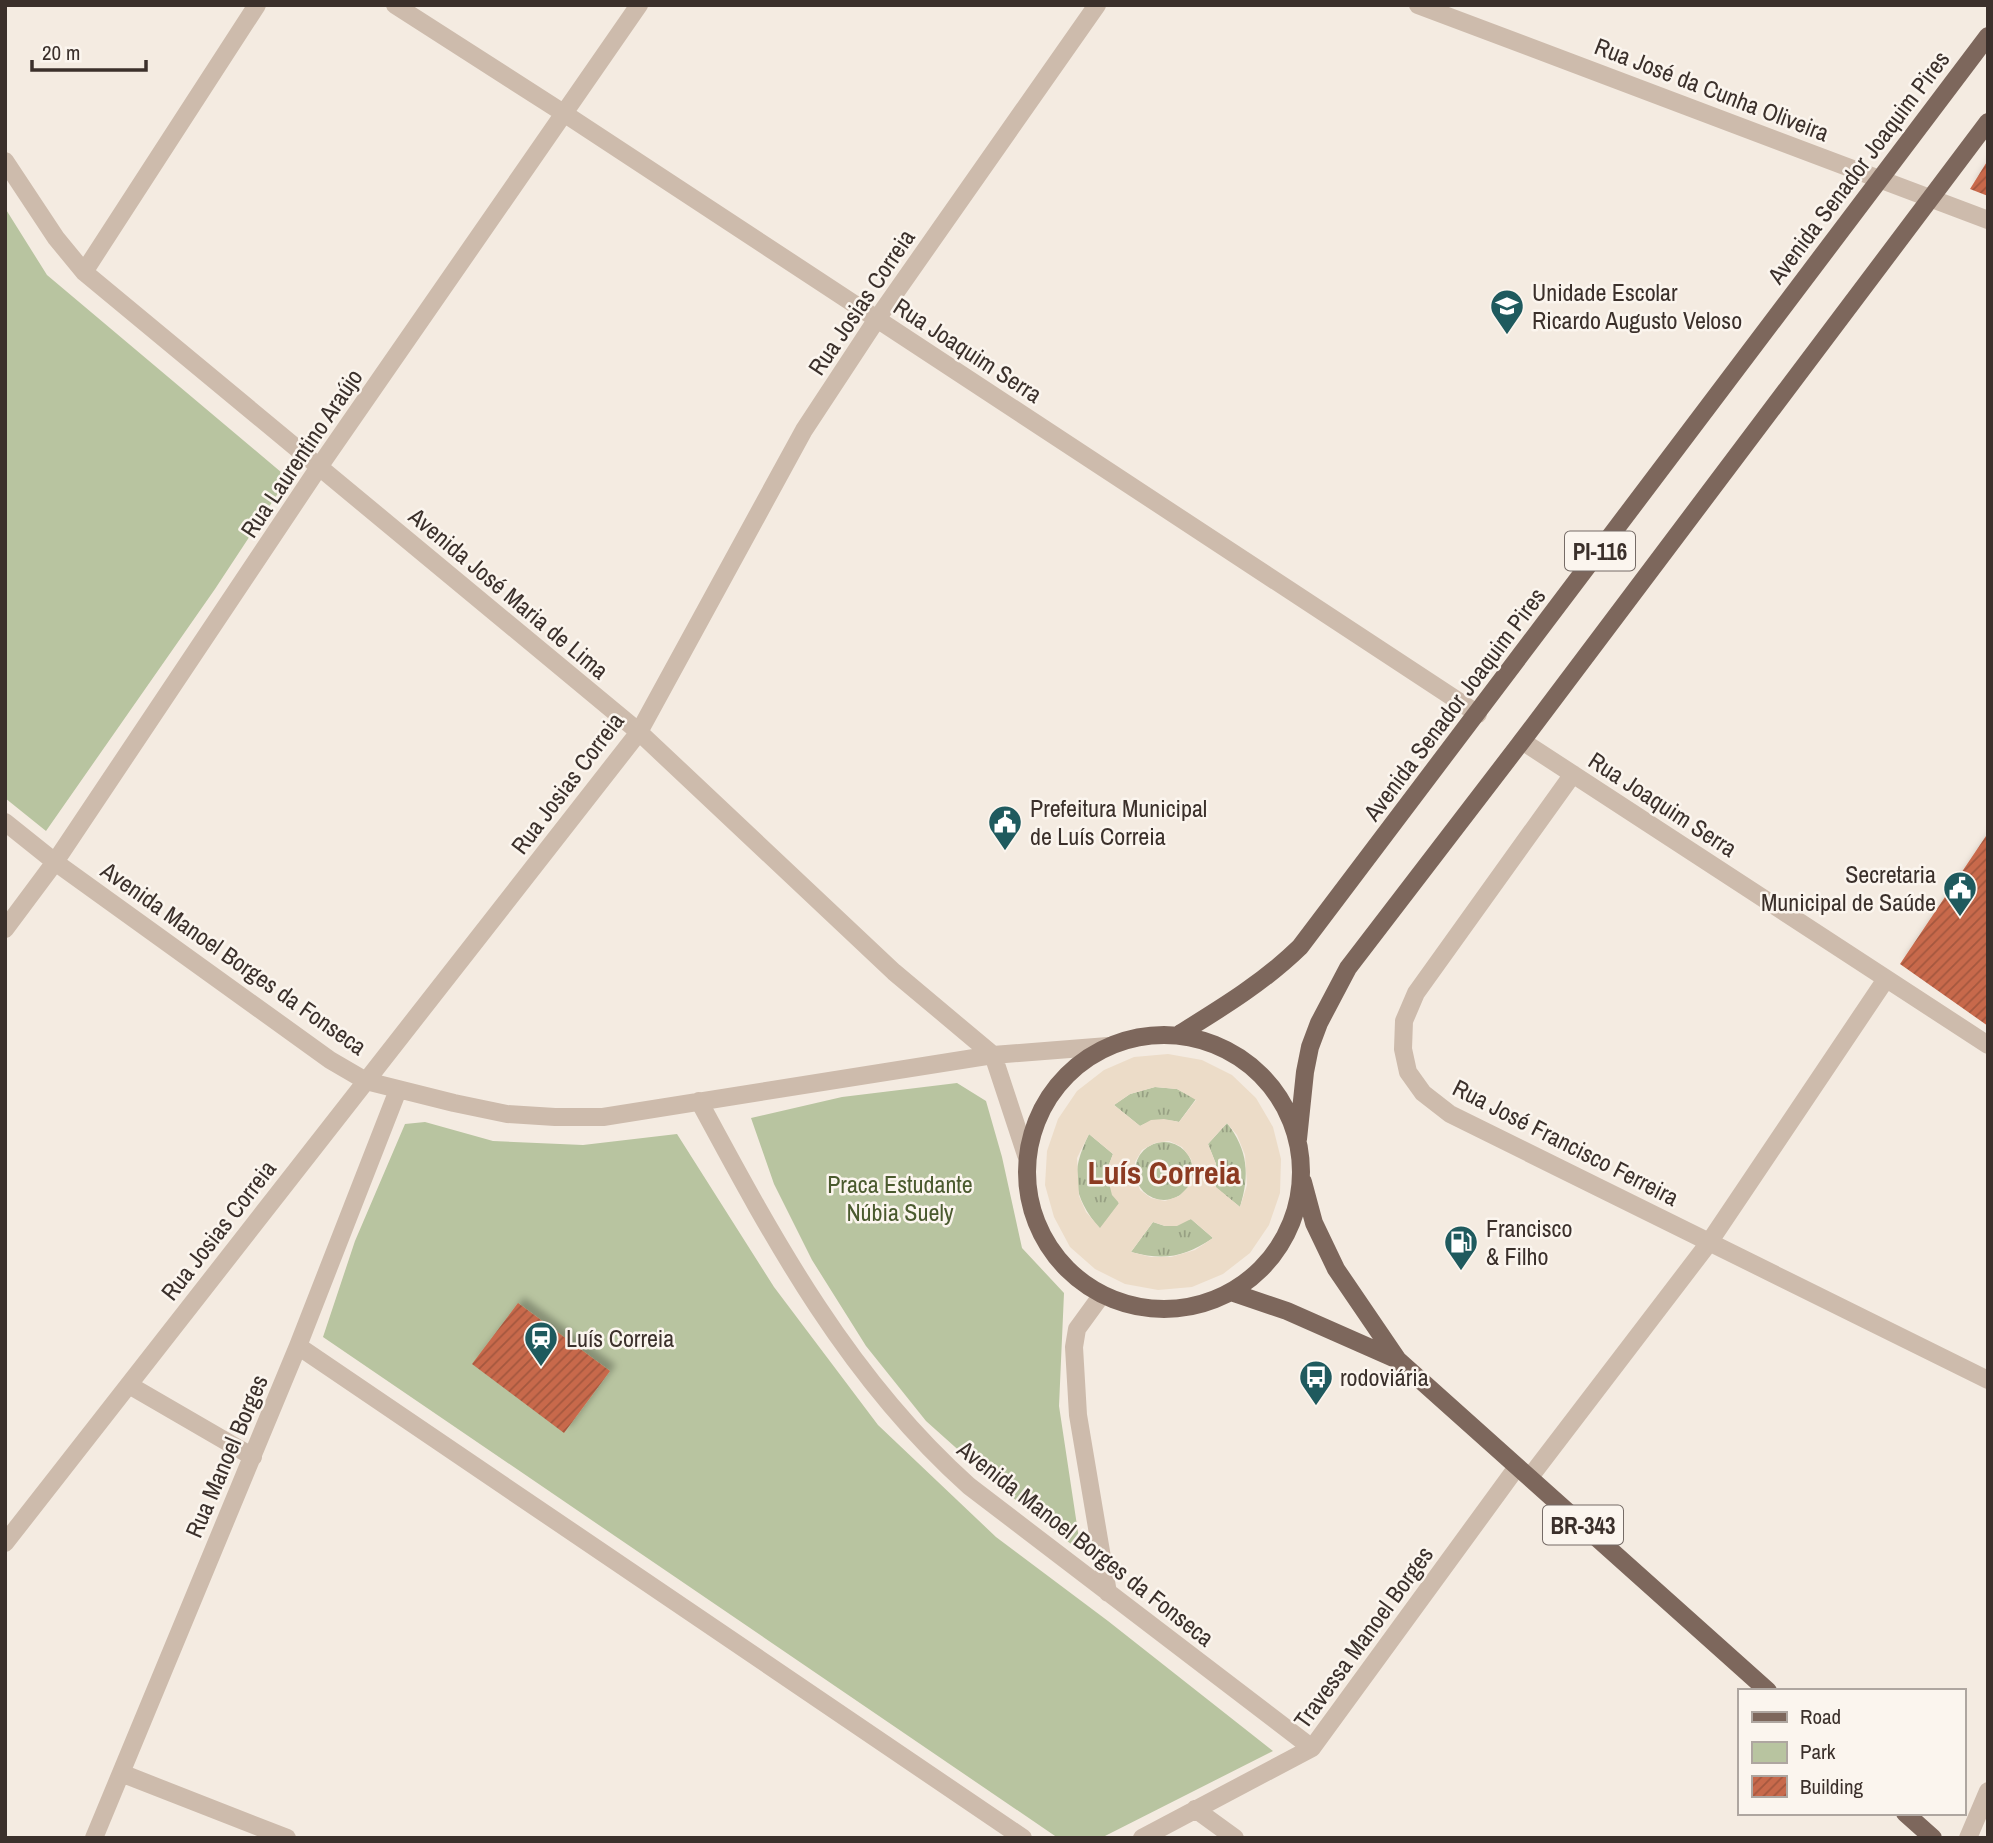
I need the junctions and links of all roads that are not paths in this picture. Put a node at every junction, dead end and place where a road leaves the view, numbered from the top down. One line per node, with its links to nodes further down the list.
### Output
1 (257, 5): 13 (street)
2 (395, 5): 7 (street, Rua Joaquim Serra)
3 (639, 5): 7 (street, Rua Laurentino Araújo)
4 (1097, 5): 14 (street, Rua Josias Correia)
5 (1418, 5): 10 (street, Rua José da Cunha Oliveira)
6 (1988, 36): 10 (main road, Avenida Senador Joaquim Pires / PI-116)
7 (565, 114): 14 (street, Rua Joaquim Serra); 15 (street, Rua Laurentino Araújo)
8 (1988, 122): 11 (main road, PI-116)
9 (5, 161): 13 (street, Avenida José Maria de Lima)
10 (1880, 179): 11 (street, Rua José da Cunha Oliveira); 16 (main road, Avenida Senador Joaquim Pires / PI-116)
11 (1931, 198): 12 (street, Rua José da Cunha Oliveira); 18 (main road, PI-116)
12 (1988, 220)
13 (84, 272): 15 (street, Avenida José Maria de Lima)
14 (877, 320): 16 (street, Rua Joaquim Serra); 17 (street, Rua Josias Correia)
15 (319, 467): 17 (street, Avenida José Maria de Lima); 21 (street, Rua Laurentino Araújo)
16 (1478, 714): 24 (main road, Avenida Senador Joaquim Pires / PI-116)
17 (639, 732): 27 (street, Avenida José Maria de Lima); 28 (street, Rua Josias Correia)
18 (1522, 741): 19 (street, Rua Joaquim Serra); 31 (main road, PI-116)
19 (1573, 775): 23 (street, Rua Joaquim Serra); 34 (street, Rua José Francisco Ferreira)
20 (5, 822): 21 (street, Avenida Manoel Borges da Fonseca)
21 (55, 862): 22 (street, Rua Laurentino Araújo); 28 (street, Avenida Manoel Borges da Fonseca)
22 (5, 929)
23 (1886, 979): 25 (street, Rua Joaquim Serra); 34 (street, Travessa Manoel Borges)
24 (1181, 1033): 26 (main road); 31 (main road)
25 (1988, 1045)
26 (1108, 1046): 27 (street, Avenida Manoel Borges da Fonseca); 32 (main road)
27 (993, 1055): 30 (street, Avenida Manoel Borges da Fonseca); 32 (street)
28 (366, 1081): 29 (street, Avenida Manoel Borges da Fonseca); 40 (street, Rua Josias Correia)
29 (398, 1090): 30 (street, Avenida Manoel Borges da Fonseca); 37 (street, Rua Manoel Borges)
30 (699, 1101): 44 (street, Avenida Manoel Borges da Fonseca)
31 (1298, 1139): 33 (main road)
32 (1026, 1155): 36 (main road)
33 (1302, 1179): 35 (main road); 38 (main road)
34 (1708, 1244): 39 (street, Rua José Francisco Ferreira); 42 (street, Travessa Manoel Borges)
35 (1231, 1292): 36 (main road); 38 (main road)
36 (1101, 1296): 44 (street)
37 (298, 1346): 41 (street, Rua Manoel Borges); 53 (street)
38 (1398, 1360): 42 (main road, BR-343)
39 (1988, 1380)
40 (129, 1385): 41 (street); 43 (street, Rua Josias Correia)
41 (253, 1457): 47 (street, Rua Manoel Borges)
42 (1523, 1472): 45 (main road, BR-343); 46 (street, Travessa Manoel Borges)
43 (5, 1543)
44 (1108, 1593): 46 (street, Avenida Manoel Borges da Fonseca)
45 (1766, 1689)
46 (1312, 1748): 49 (street, Travessa Manoel Borges)
47 (121, 1773): 51 (street, Rua Manoel Borges); 52 (street)
48 (1988, 1791): 57 (street)
49 (1195, 1809): 54 (street, Travessa Manoel Borges); 55 (street)
50 (1907, 1815): 56 (main road)
51 (94, 1838)
52 (287, 1838)
53 (1023, 1838)
54 (1142, 1838)
55 (1234, 1838)
56 (1933, 1838)
57 (1968, 1838)

